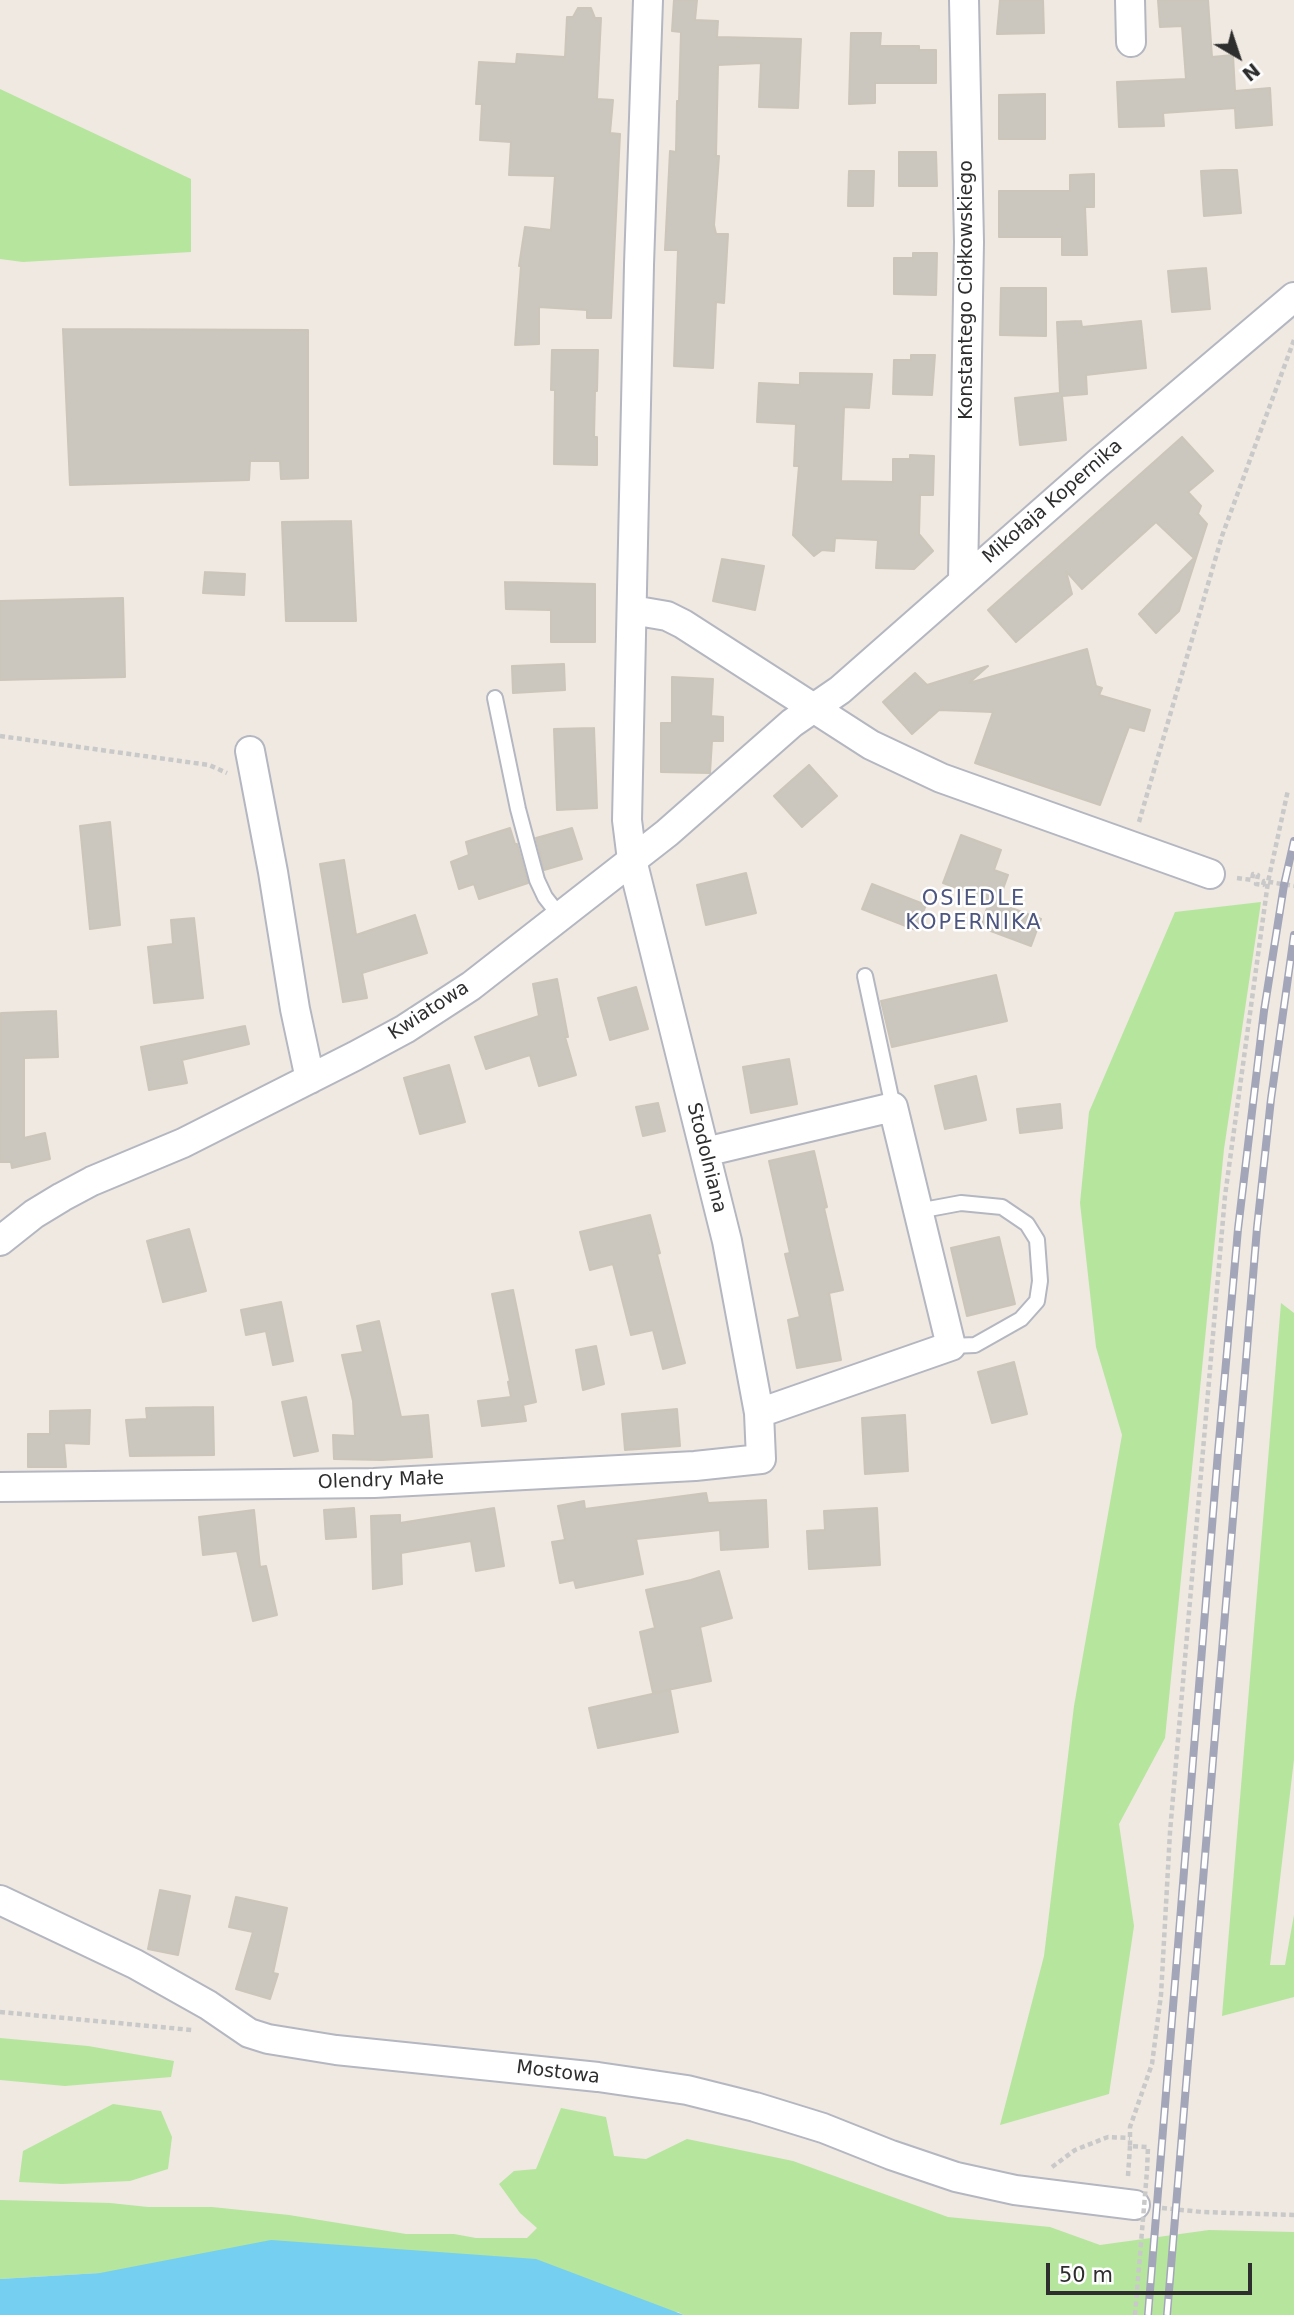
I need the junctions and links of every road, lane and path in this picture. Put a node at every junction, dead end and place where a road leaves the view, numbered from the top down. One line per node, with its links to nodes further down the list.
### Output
1 (648, 0): 8 (street, Stodolniana)
2 (964, 0): 7 (street, Konstantego Ciołkowskiego)
3 (1130, 0): 4 (street)
4 (1131, 43)
5 (1294, 297): 7 (street, Mikołaja Kopernika)
6 (1294, 340): 15 (path)
7 (963, 580): 10 (street, Mikołaja Kopernika)
8 (632, 610): 10 (street); 16 (street, Stodolniana)
9 (495, 698): 20 (lane)
10 (811, 708): 15 (street); 16 (street, Kwiatowa)
11 (0, 736): 13 (path)
12 (250, 751): 13 (street)
13 (256, 786): 22 (street)
14 (1288, 790): 18 (path)
15 (1132, 846): 17 (street)
16 (632, 860): 20 (street, Kwiatowa); 24 (street, Stodolniana)
17 (1210, 874): 18 (path)
18 (1268, 881): 19 (path); 34 (path)
19 (1294, 887)
20 (559, 915): 22 (street, Kwiatowa)
21 (865, 976): 23 (lane)
22 (310, 1079): 26 (street, Kwiatowa)
23 (893, 1107): 24 (street); 25 (street)
24 (705, 1152): 28 (street, Stodolniana)
25 (918, 1211): 27 (street); 27 (lane)
26 (0, 1241)
27 (951, 1346): 28 (street)
28 (759, 1413): 29 (street, Stodolniana)
29 (761, 1459): 30 (street, Olendry Małe)
30 (0, 1487)
31 (0, 1900): 35 (street, Mostowa)
32 (0, 2012): 33 (path)
33 (202, 2031)
34 (1130, 2138): 35 (path); 38 (path, bridge)
35 (1028, 2192): 36 (street, Mostowa)
36 (1135, 2205): 37 (path)
37 (1294, 2215)
38 (1135, 2315)

